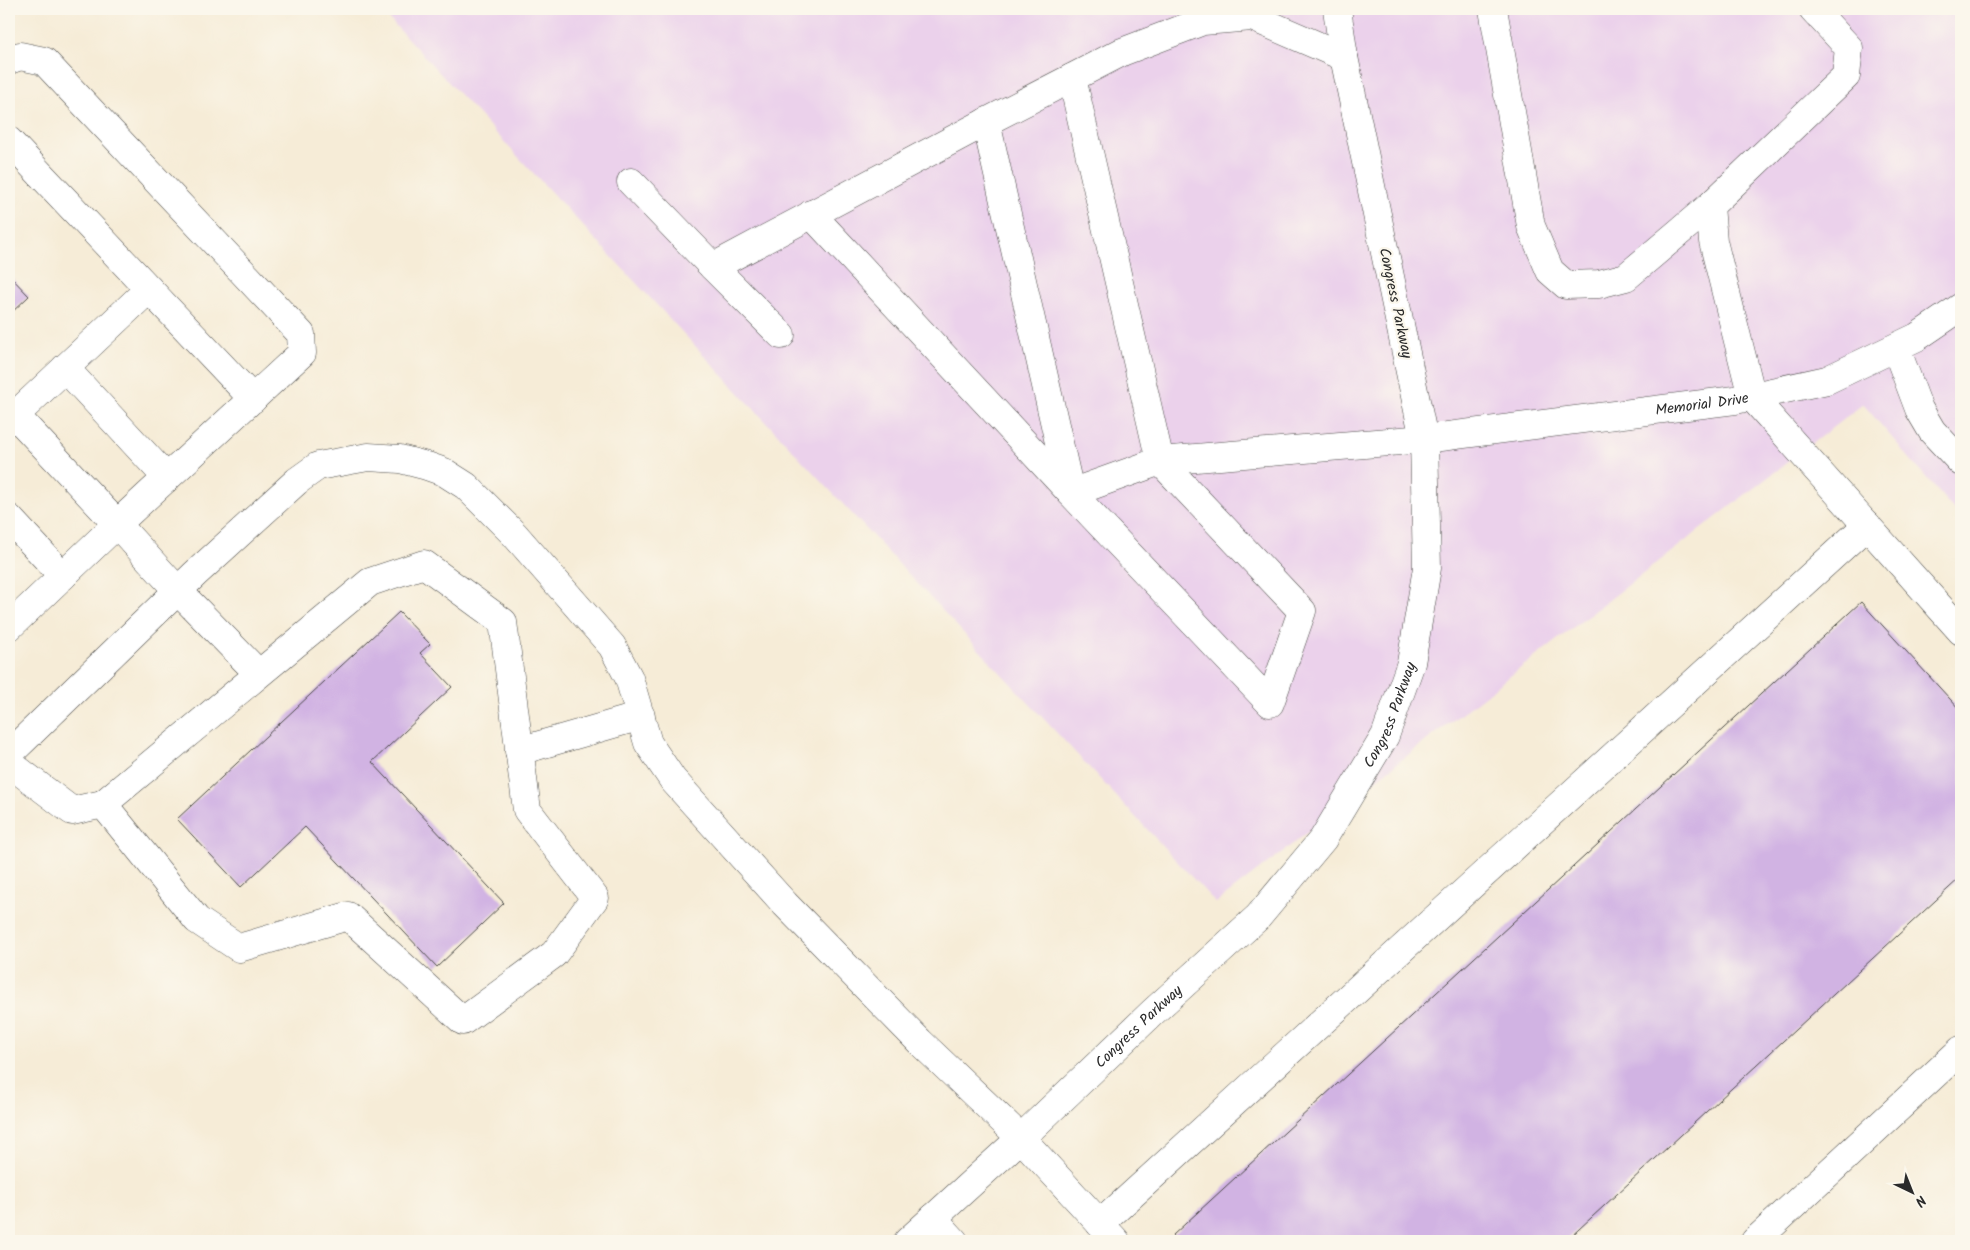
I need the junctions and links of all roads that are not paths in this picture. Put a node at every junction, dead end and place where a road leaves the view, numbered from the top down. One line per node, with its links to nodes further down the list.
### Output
1 (1337, 9): 5 (street, Congress Parkway)
2 (1493, 9): 11 (street)
3 (1813, 9): 11 (street)
4 (1259, 13): 5 (street); 7 (street)
5 (1344, 57): 22 (street, Congress Parkway)
6 (9, 60): 20 (street)
7 (1072, 78): 8 (street); 23 (street)
8 (986, 122): 12 (street); 26 (street)
9 (9, 141): 14 (street)
10 (630, 182): 13 (street)
11 (1710, 206): 19 (street)
12 (811, 214): 13 (street); 26 (street)
13 (713, 267): 16 (street)
14 (148, 289): 18 (street); 20 (street)
15 (1961, 307): 17 (street, Memorial Drive)
16 (781, 335)
17 (1896, 348): 19 (street, Memorial Drive); 24 (street)
18 (65, 368): 21 (street); 25 (street)
19 (1752, 396): 22 (street, Memorial Drive); 29 (street)
20 (252, 399): 25 (street)
21 (12, 418): 28 (street)
22 (1424, 440): 23 (street, Memorial Drive); 41 (street, Congress Parkway)
23 (1160, 461): 26 (street, Memorial Drive); 26 (street)
24 (1961, 462)
25 (167, 478): 28 (street)
26 (1071, 493)
27 (9, 518): 30 (street)
28 (117, 524): 30 (street); 31 (street)
29 (1867, 525): 33 (street); 43 (street)
30 (62, 576): 32 (street)
31 (178, 592): 34 (street); 35 (street); 37 (street)
32 (9, 628)
33 (1961, 631)
34 (259, 674): 36 (street); 39 (street)
35 (641, 716): 36 (street); 41 (street)
36 (519, 752): 39 (street)
37 (9, 754)
38 (9, 763): 39 (street)
39 (103, 804)
40 (1961, 1050): 46 (street)
41 (1020, 1138): 42 (street, Congress Parkway); 43 (street)
42 (933, 1218): 44 (street, Congress Parkway); 45 (street)
43 (1108, 1232)
44 (908, 1241)
45 (954, 1241)
46 (1755, 1241)

